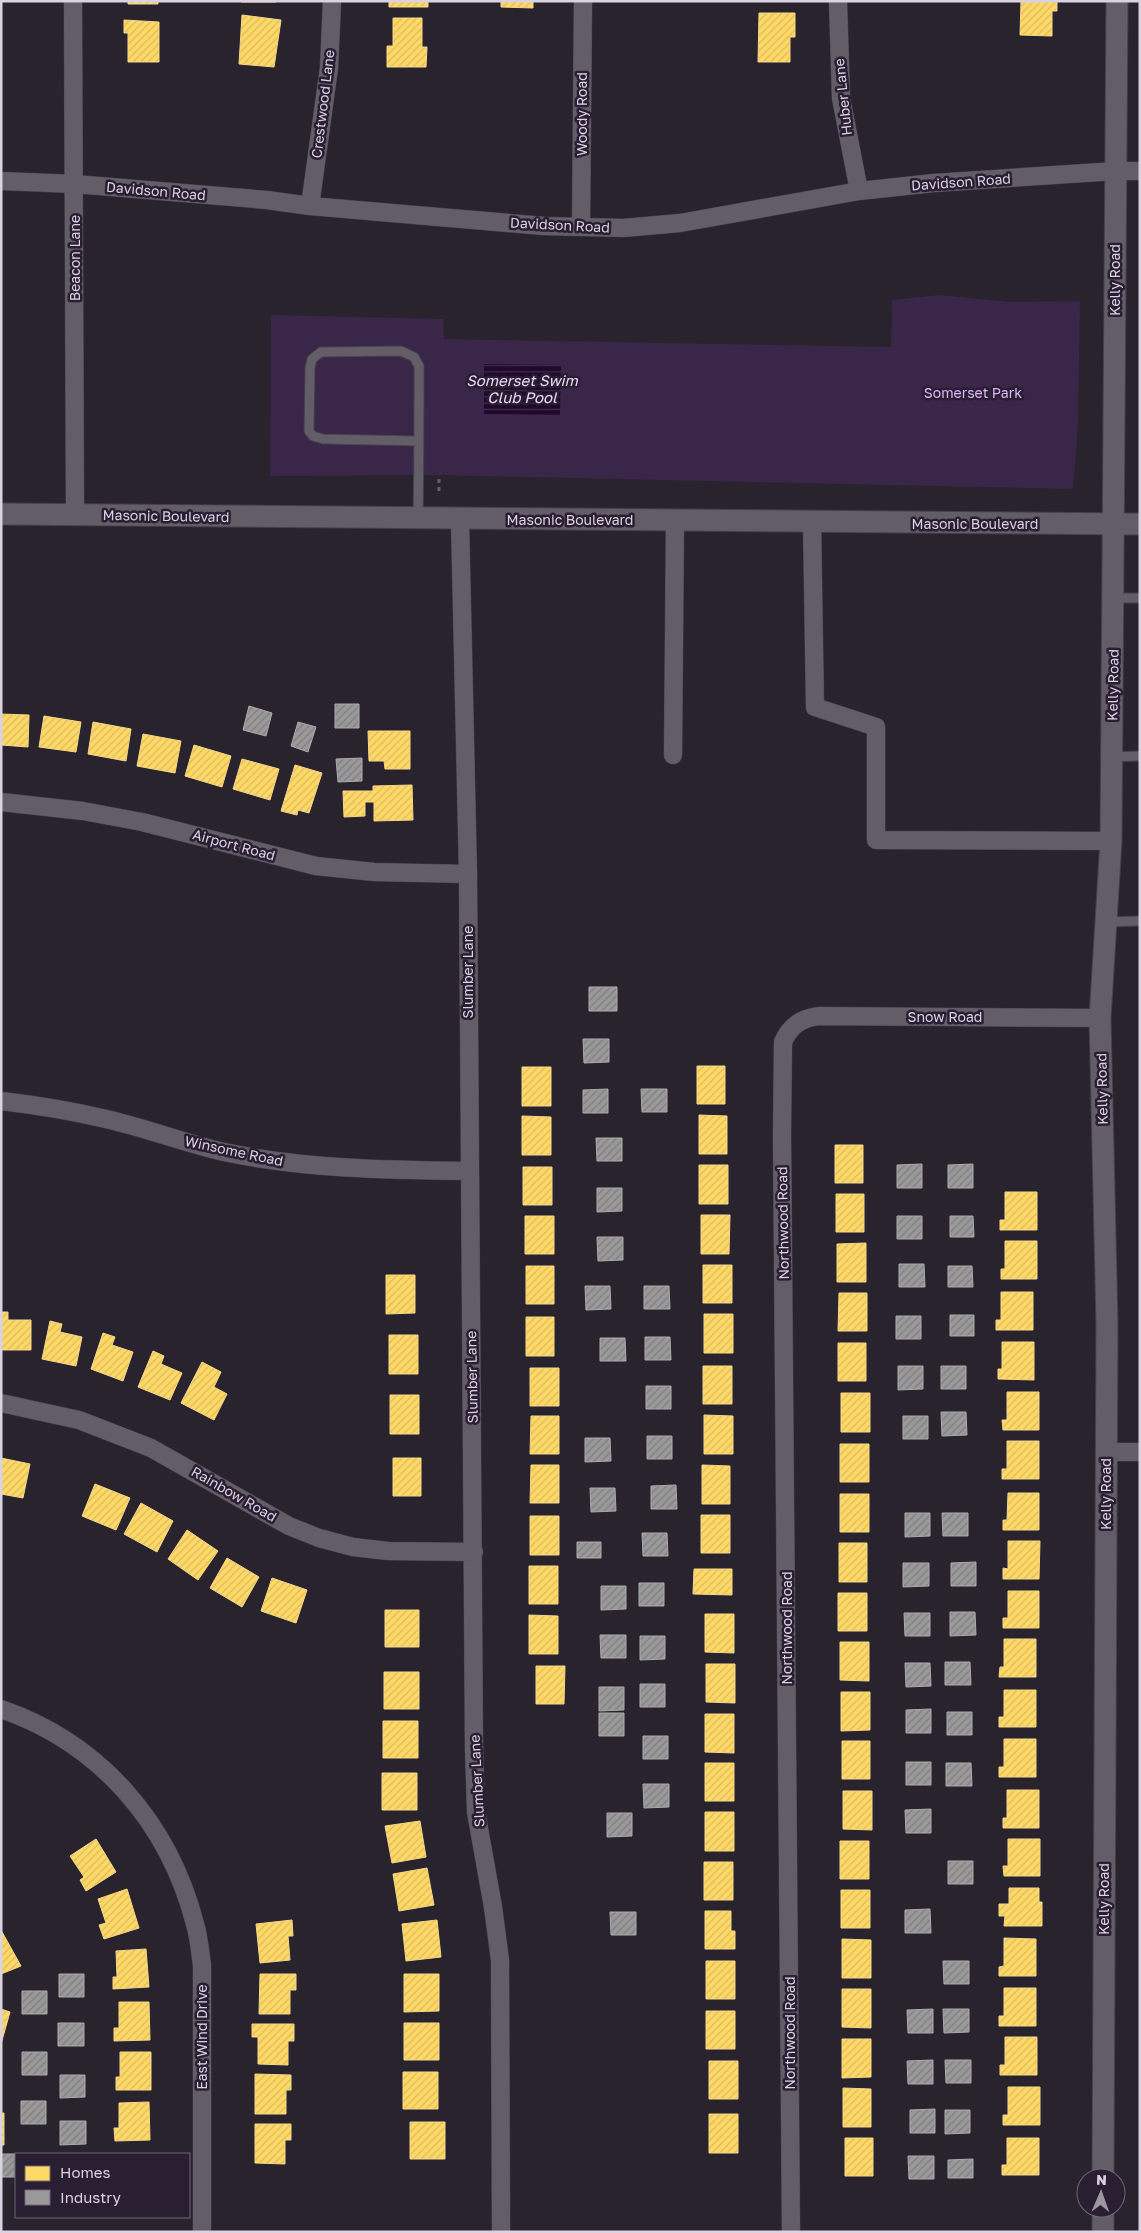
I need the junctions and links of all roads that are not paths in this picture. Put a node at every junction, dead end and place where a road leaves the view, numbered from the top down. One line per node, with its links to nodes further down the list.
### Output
1 (73, 1): 9 (street, Beacon Lane)
2 (332, 1): 11 (street, Crestwood Lane)
3 (583, 1): 12 (street, Woody Road)
4 (838, 1): 10 (street, Huber Lane)
5 (1117, 1): 6 (street, Kelly Road)
6 (1116, 171): 7 (street, Davidson Road); 10 (street, Davidson Road); 21 (street, Kelly Road)
7 (1140, 171)
8 (1, 181): 9 (street, Davidson Road)
9 (74, 184): 11 (street, Davidson Road); 15 (street, Beacon Lane)
10 (859, 191): 12 (street, Davidson Road)
11 (310, 206): 12 (street, Davidson Road)
12 (581, 226)
13 (419, 441): 13 (lane); 16 (lane)
14 (1, 514): 15 (street, Masonic Boulevard)
15 (75, 514): 16 (street, Masonic Boulevard)
16 (418, 519): 17 (street, Masonic Boulevard)
17 (460, 520): 18 (street, Masonic Boulevard); 29 (street, Slumber Lane)
18 (676, 521): 19 (street, Masonic Boulevard); 24 (street)
19 (812, 522): 21 (street, Masonic Boulevard); 28 (street)
20 (1140, 524): 21 (street, Masonic Boulevard)
21 (1114, 525): 22 (street, Kelly Road)
22 (1114, 598): 23 (lane); 26 (street, Kelly Road)
23 (1140, 598)
24 (673, 755)
25 (1140, 756): 26 (lane)
26 (1112, 757): 28 (street, Kelly Road)
27 (1, 802): 29 (street, Airport Road)
28 (1111, 841): 31 (street, Kelly Road)
29 (468, 874): 35 (street, Slumber Lane)
30 (1140, 921): 31 (lane)
31 (1106, 922): 32 (street, Kelly Road)
32 (1100, 1018): 33 (street, Snow Road); 37 (street, Kelly Road)
33 (792, 1027): 45 (street, Northwood Road)
34 (1, 1101): 35 (street, Winsome Road)
35 (470, 1171): 39 (street, Slumber Lane)
36 (1, 1403): 39 (street, Rainbow Road)
37 (1106, 1452): 38 (street); 41 (street, Kelly Road)
38 (1140, 1452)
39 (474, 1552): 44 (street, Slumber Lane)
40 (1, 1709): 43 (street, East Wind Drive)
41 (1103, 2168)
42 (1103, 2218): 46 (street)
43 (202, 2232)
44 (501, 2232)
45 (791, 2232)
46 (1103, 2232)

